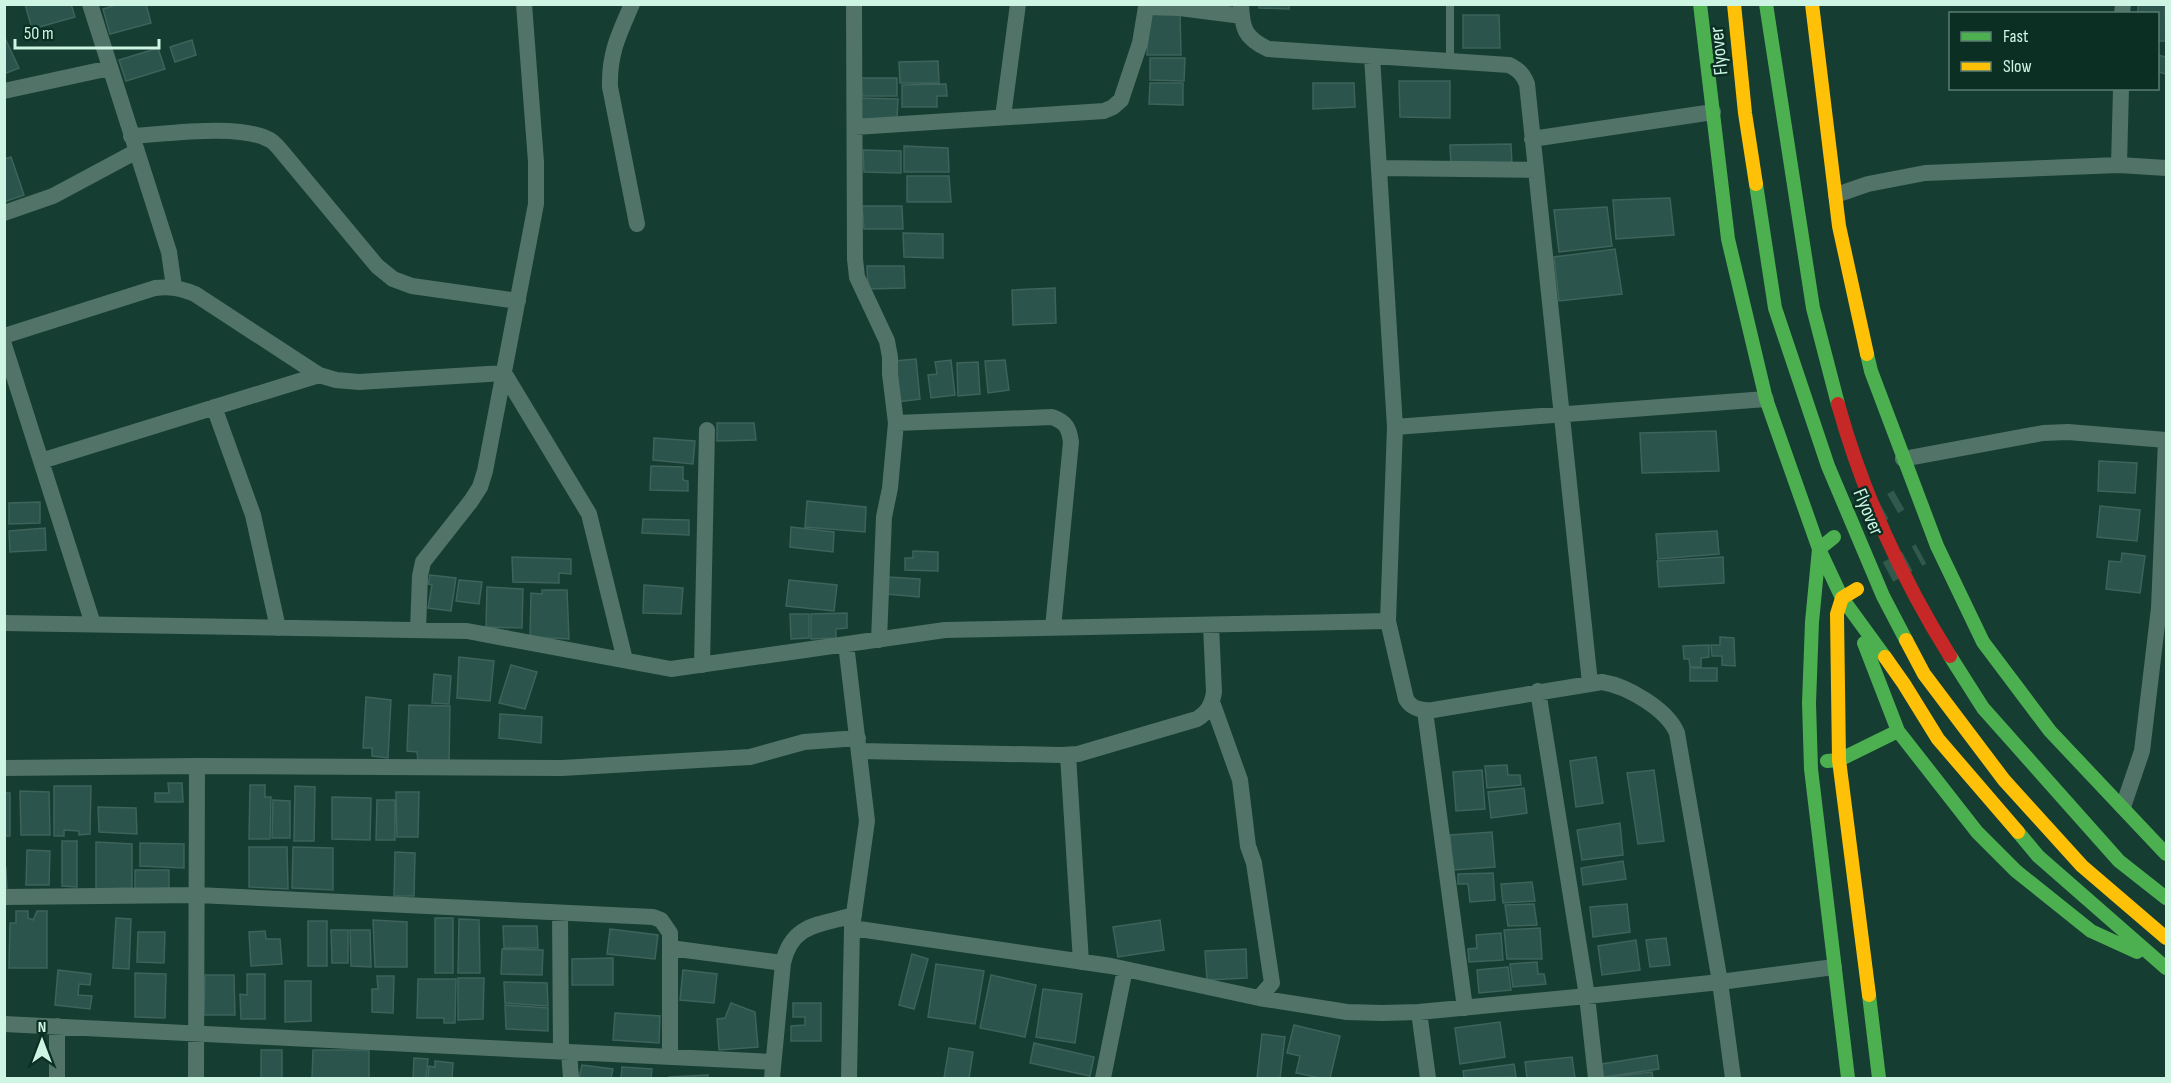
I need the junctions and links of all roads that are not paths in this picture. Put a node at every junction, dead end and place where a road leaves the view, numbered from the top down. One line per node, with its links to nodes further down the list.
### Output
1 (90, 4): 14 (street)
2 (524, 4): 30 (street)
3 (632, 4): 28 (street)
4 (854, 4): 19 (street)
5 (1018, 4): 18 (street)
6 (1450, 4): 13 (lane)
7 (1700, 4): 17 (main road)
8 (1734, 4): 82 (main road, Flyover)
9 (1766, 4): 79 (main road, Flyover)
10 (1812, 4): 26 (main road)
11 (1242, 10): 12 (street); 18 (street)
12 (1372, 56): 13 (street); 23 (street)
13 (1450, 61): 20 (street)
14 (110, 68): 16 (street); 21 (street)
15 (2121, 90): 22 (street)
16 (4, 91)
17 (1713, 112): 20 (street); 36 (main road)
18 (1003, 117): 19 (street)
19 (855, 127): 39 (street)
20 (1532, 139): 25 (street)
21 (134, 143): 27 (street); 29 (street); 30 (street)
22 (2119, 165): 24 (street); 26 (street)
23 (1379, 168): 25 (street); 40 (street)
24 (2166, 168)
25 (1536, 170): 38 (street)
26 (1836, 195): 43 (main road)
27 (4, 213)
28 (637, 224)
29 (174, 288): 31 (street); 35 (street)
30 (518, 301): 34 (street)
31 (4, 336)
32 (4, 345): 33 (street)
33 (8, 371): 44 (street)
34 (504, 373): 35 (street); 59 (street); 62 (street)
35 (320, 375): 37 (street)
36 (1766, 399): 38 (street); 47 (main road)
37 (214, 407): 44 (street); 57 (street)
38 (1561, 415): 40 (street); 64 (street)
39 (896, 423): 58 (street); 60 (street)
40 (1395, 427): 53 (street)
41 (707, 430): 63 (street)
42 (2166, 440): 43 (street); 51 (street)
43 (1903, 459): 46 (main road)
44 (41, 461): 55 (street)
45 (1834, 537): 47 (main road)
46 (1937, 546): 48 (main road); 75 (main road)
47 (1820, 549): 50 (main road); 72 (main road)
48 (1921, 554)
49 (1857, 588): 50 (main road)
50 (1842, 598): 52 (main road); 71 (main road)
51 (2163, 608): 75 (street)
52 (1852, 611): 68 (main road); 87 (main road)
53 (1388, 621): 56 (street); 67 (street)
54 (4, 623): 55 (street)
55 (93, 624): 57 (street)
56 (1211, 625): 58 (street); 66 (street)
57 (278, 628): 59 (street)
58 (1053, 628): 60 (street)
59 (418, 630): 62 (street)
60 (879, 640): 61 (street)
61 (846, 644): 63 (street); 69 (street)
62 (625, 660): 63 (street)
63 (702, 665)
64 (1590, 683): 65 (street); 90 (street)
65 (1538, 691): 67 (street); 91 (street)
66 (1212, 702): 70 (street); 92 (street)
67 (1425, 711): 93 (street)
68 (1898, 731): 71 (main road); 87 (main road)
69 (859, 744): 70 (street); 73 (street); 81 (street)
70 (1068, 755): 85 (street)
71 (1839, 760): 72 (main road); 83 (main road)
72 (1811, 763): 83 (main road)
73 (197, 766): 74 (street); 77 (street)
74 (4, 768)
75 (2123, 807): 76 (main road)
76 (2166, 854)
77 (197, 895): 78 (street); 80 (street); 97 (street)
78 (4, 897)
79 (2166, 898)
80 (560, 913): 84 (street); 98 (street)
81 (853, 922): 85 (street); 86 (street); 104 (street)
82 (2166, 938)
83 (1847, 942): 88 (main road); 110 (main road)
84 (670, 948): 86 (street); 99 (street)
85 (1081, 962): 89 (street)
86 (783, 963): 100 (street)
87 (2164, 965)
88 (1834, 967): 90 (street); 109 (main road)
89 (1125, 969): 92 (street); 105 (street)
90 (1720, 982): 91 (street); 108 (street)
91 (1587, 996): 93 (street); 107 (street)
92 (1259, 998): 94 (street)
93 (1465, 1008): 94 (street)
94 (1419, 1012): 106 (street)
95 (4, 1024): 96 (street)
96 (57, 1026): 97 (street); 101 (street)
97 (196, 1032): 98 (street); 102 (street)
98 (565, 1051): 99 (street); 103 (street)
99 (670, 1057): 100 (street)
100 (772, 1070)
101 (57, 1078)
102 (196, 1078)
103 (571, 1078)
104 (849, 1078)
105 (1103, 1078)
106 (1428, 1078)
107 (1596, 1078)
108 (1733, 1078)
109 (1848, 1078)
110 (1879, 1078)

